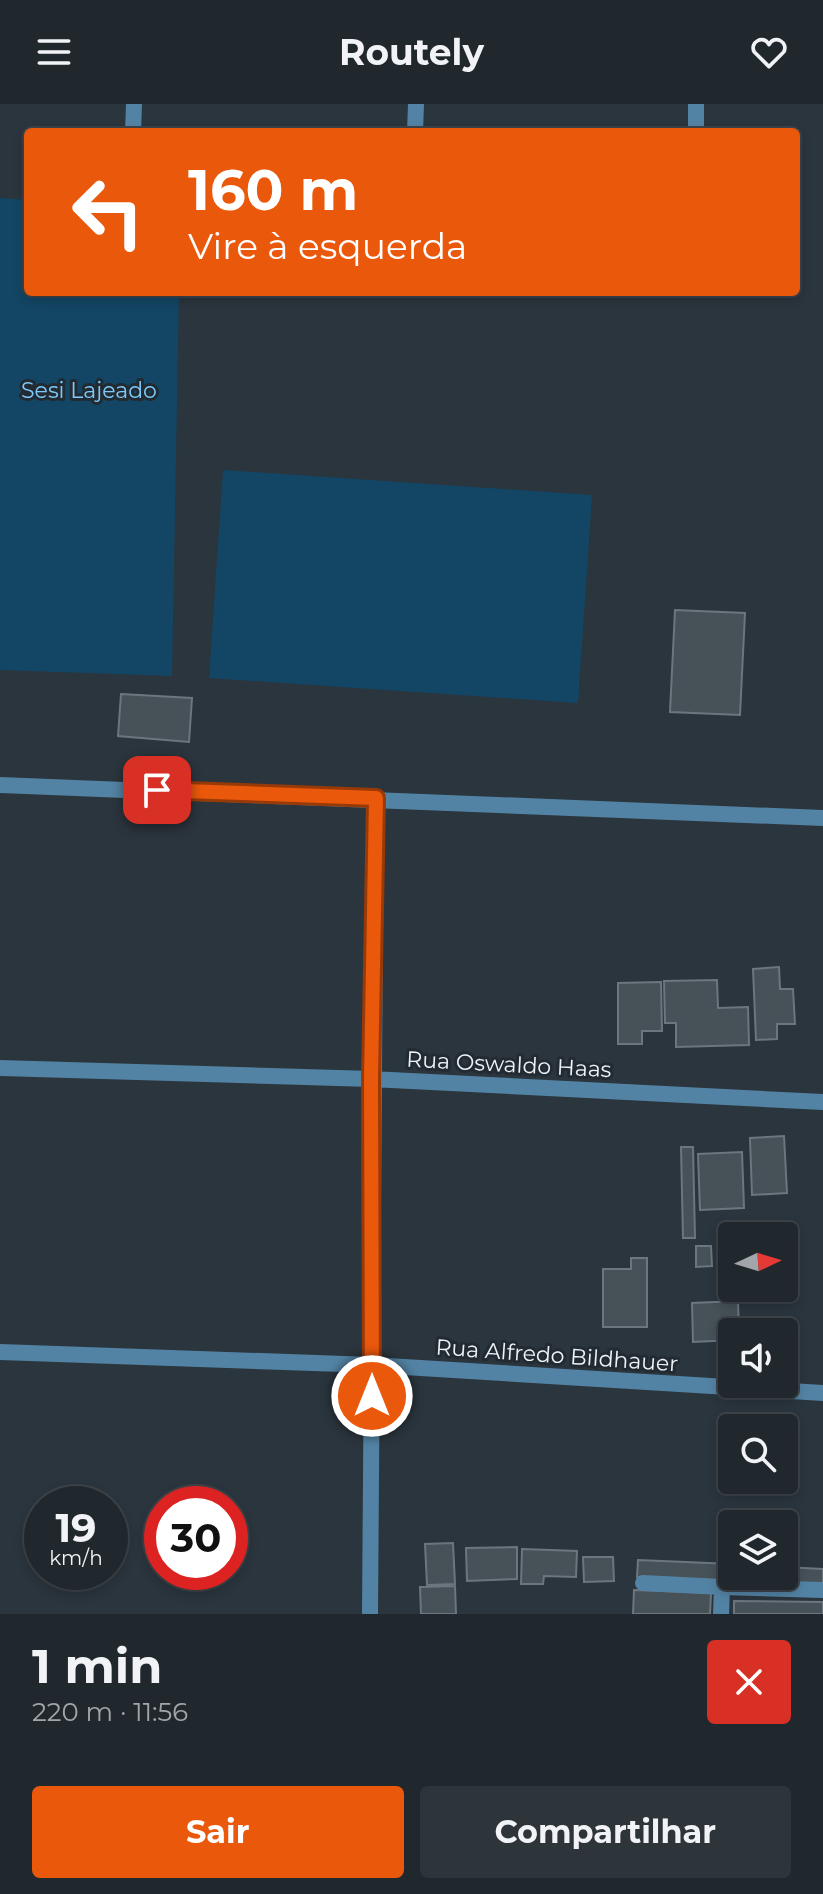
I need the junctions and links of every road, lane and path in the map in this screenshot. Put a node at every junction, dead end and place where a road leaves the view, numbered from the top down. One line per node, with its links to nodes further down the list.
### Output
1 (134, 104): 4 (street)
2 (416, 104): 5 (street)
3 (696, 104): 6 (street)
4 (133, 128)
5 (415, 128)
6 (696, 128)
7 (0, 785): 8 (street)
8 (376, 798): 9 (street); 11 (street)
9 (823, 818)
10 (0, 1068): 11 (street, Rua Oswaldo Haas)
11 (371, 1079): 12 (street, Rua Oswaldo Haas); 14 (street)
12 (823, 1102)
13 (0, 1352): 14 (street, Rua Alfredo Bildhauer)
14 (372, 1365): 15 (street, Rua Alfredo Bildhauer); 21 (street)
15 (823, 1393)
16 (643, 1583): 17 (street)
17 (718, 1587)
18 (798, 1589): 20 (street)
19 (722, 1590): 22 (street)
20 (823, 1590)
21 (370, 1614)
22 (721, 1614)

